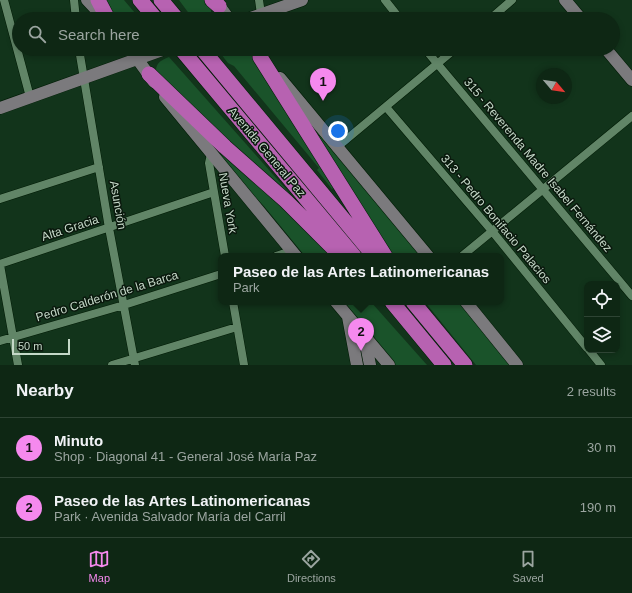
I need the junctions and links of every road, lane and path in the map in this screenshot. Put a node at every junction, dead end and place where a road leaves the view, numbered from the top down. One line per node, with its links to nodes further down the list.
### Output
1 (4, 0): 24 (street)
2 (74, 0): 13 (street)
3 (87, 0): 14 (street)
4 (98, 0): 15 (highway)
5 (140, 0): 16 (highway)
6 (161, 0): 17 (highway)
7 (259, 0): 19 (street)
8 (302, 0): 20 (street)
9 (385, 0): 21 (street)
10 (512, 0): 22 (street)
11 (565, 0): 23 (street)
12 (215, 2): 18 (street)
13 (75, 12)
14 (98, 12)
15 (104, 12)
16 (150, 12)
17 (171, 12)
18 (223, 12)
19 (261, 12)
20 (267, 12)
21 (394, 12)
22 (498, 12)
23 (575, 12)
24 (12, 30)
25 (19, 56): 41 (street)
26 (80, 56): 39 (street, Asunción)
27 (136, 56): 36 (street)
28 (146, 56): 36 (street)
29 (187, 56): 56 (highway, Avenida General Paz)
30 (208, 56): 57 (highway, Avenida General Paz)
31 (258, 56): 58 (highway)
32 (259, 56): 45 (street)
33 (431, 56): 37 (street, 315 - Reverenda Madre Isabel Fernández)
34 (447, 56): 37 (street)
35 (612, 56): 40 (street)
36 (138, 59): 38 (street); 39 (street)
37 (438, 64): 42 (street); 48 (street, 315 - Reverenda Madre Isabel Fernández)
38 (149, 74): 46 (street); 55 (highway)
39 (83, 79): 41 (street); 47 (street, Asunción)
40 (632, 80)
41 (30, 97): 43 (street)
42 (386, 106): 45 (street); 52 (street, 313 - Pedro Bonifacio Palacios)
43 (0, 108)
44 (632, 116): 48 (street)
45 (336, 148): 59 (street)
46 (211, 154): 49 (street, Nueva York); 54 (street)
47 (99, 167): 50 (street); 51 (street, Asunción)
48 (543, 189): 52 (street); 63 (street, 315 - Reverenda Madre Isabel Fernández)
49 (214, 192): 51 (street, Alta Gracia); 53 (street, Nueva York)
50 (0, 199)
51 (109, 228): 61 (street, Alta Gracia); 64 (street, Asunción)
52 (492, 232): 60 (street); 77 (street, 313 - Pedro Bonifacio Palacios)
53 (224, 253)
54 (292, 253)
55 (338, 253)
56 (351, 253)
57 (372, 253)
58 (383, 253)
59 (425, 253)
60 (466, 253)
61 (0, 264): 75 (street)
62 (218, 275): 64 (street, Pedro Calderón de la Barca)
63 (632, 296)
64 (124, 305): 75 (street, Pedro Calderón de la Barca); 79 (street, Asunción)
65 (233, 305): 73 (street)
66 (339, 305): 71 (street)
67 (392, 305): 72 (highway)
68 (394, 305): 72 (highway)
69 (416, 305): 87 (highway)
70 (468, 305): 88 (street)
71 (348, 316): 74 (street); 83 (street)
72 (403, 316): 86 (highway)
73 (237, 327): 79 (street); 82 (street)
74 (365, 336): 84 (street); 85 (street)
75 (12, 337): 76 (street, Pedro Calderón de la Barca); 80 (street)
76 (0, 341)
77 (584, 344)
78 (591, 353): 89 (street, 313 - Pedro Bonifacio Palacios)
79 (134, 362): 81 (street)
80 (18, 365)
81 (112, 365)
82 (244, 365)
83 (357, 365)
84 (370, 365)
85 (389, 365)
86 (444, 365)
87 (465, 365)
88 (518, 365)
89 (601, 365)

